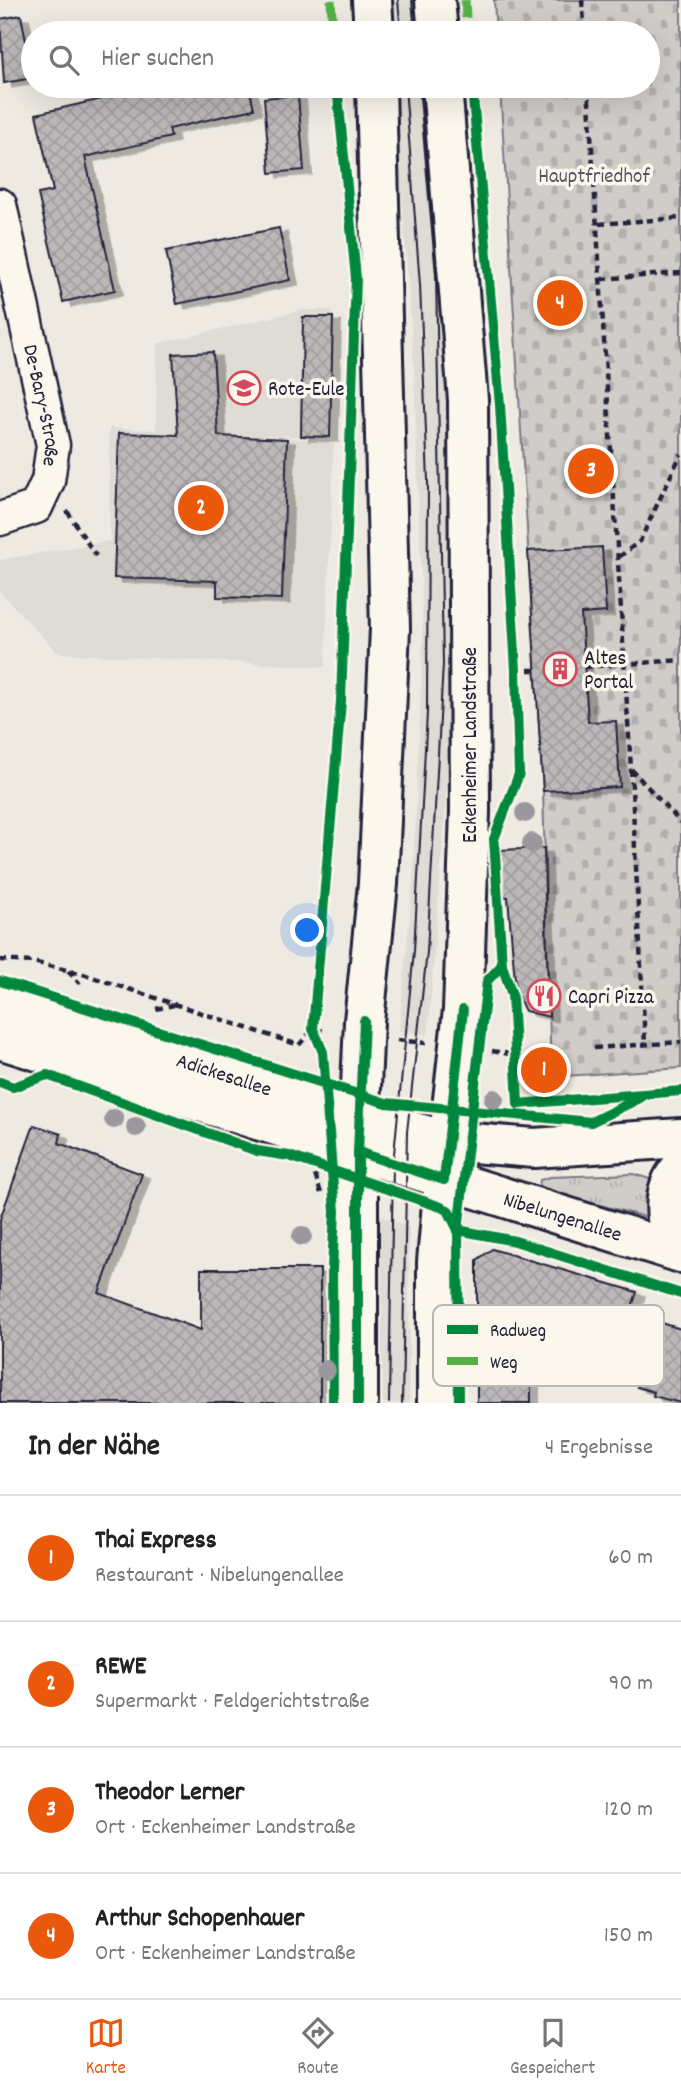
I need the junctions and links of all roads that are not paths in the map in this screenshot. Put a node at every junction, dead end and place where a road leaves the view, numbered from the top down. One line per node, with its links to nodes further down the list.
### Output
1 (372, 0): 3 (main road)
2 (435, 0): 4 (main road)
3 (373, 21)
4 (437, 21)
5 (376, 98): 13 (main road)
6 (443, 98): 12 (main road, Eckenheimer Landstraße)
7 (0, 205): 8 (street, De-Bary-Straße)
8 (0, 519)
9 (0, 1007): 13 (main road, Adickesallee)
10 (0, 1039): 13 (main road, Adickesallee)
11 (681, 1138): 12 (main road)
12 (448, 1140): 13 (main road, Adickesallee); 15 (main road, Eckenheimer Landstraße)
13 (358, 1150): 15 (main road, Adickesallee); 18 (main road)
14 (681, 1168): 16 (main road)
15 (444, 1180): 16 (main road, Nibelungenallee); 17 (main road, Eckenheimer Landstraße)
16 (677, 1252)
17 (437, 1305)
18 (358, 1403)

